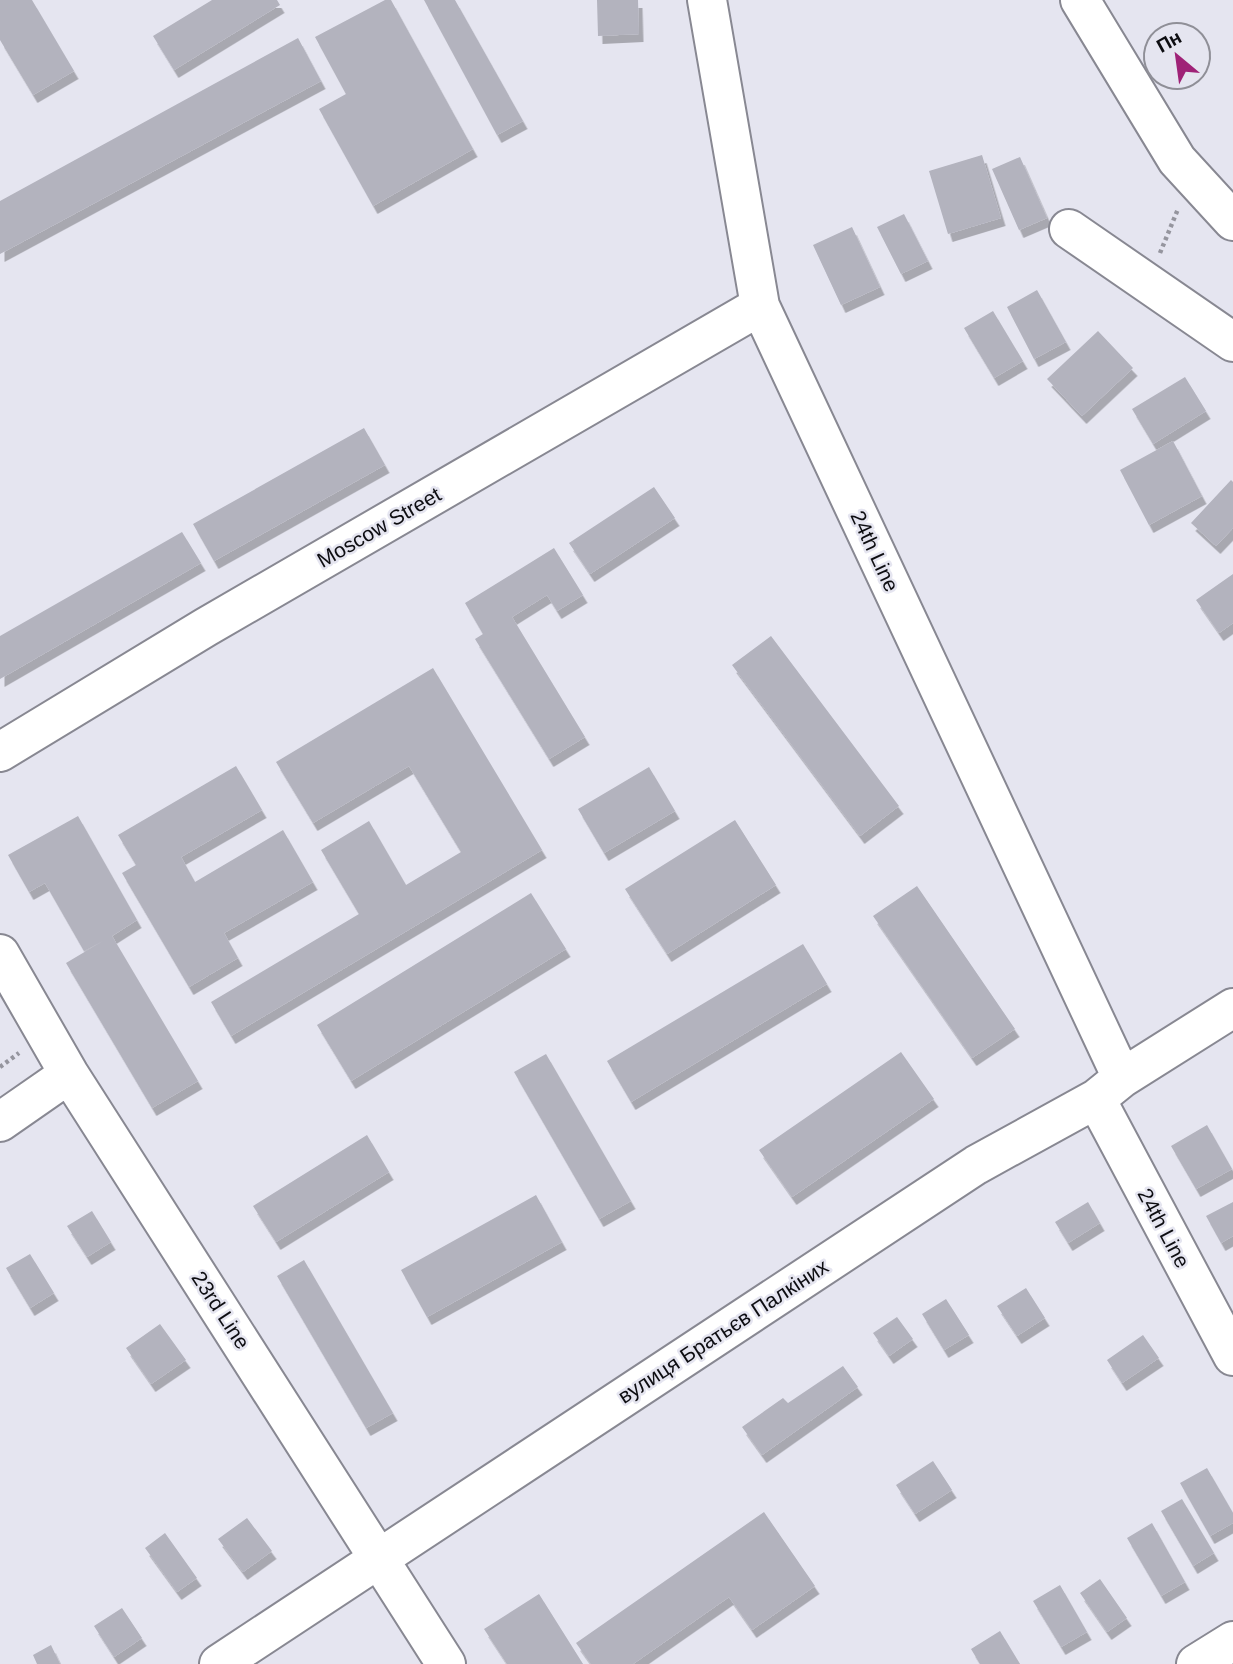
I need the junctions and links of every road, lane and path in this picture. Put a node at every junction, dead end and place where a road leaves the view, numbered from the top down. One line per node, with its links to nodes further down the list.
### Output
1 (707, 0): 5 (street, 24th Line)
2 (1080, 0): 3 (street)
3 (1233, 221)
4 (1069, 229): 6 (street)
5 (760, 306): 7 (street, Moscow Street); 11 (street, 24th Line)
6 (1233, 342)
7 (0, 752)
8 (0, 954): 10 (street, 23rd Line)
9 (1233, 1008): 11 (street, вулиця Братьєв Палкіних)
10 (69, 1074): 12 (street); 14 (street, 23rd Line)
11 (1109, 1089): 13 (street, 24th Line); 14 (street, вулиця Братьєв Палкіних)
12 (0, 1122)
13 (1233, 1356)
14 (379, 1556): 16 (street, вулиця Братьєв Палкіних); 17 (street, 23rd Line)
15 (1233, 1640): 18 (street)
16 (219, 1664)
17 (446, 1664)
18 (1196, 1664)

